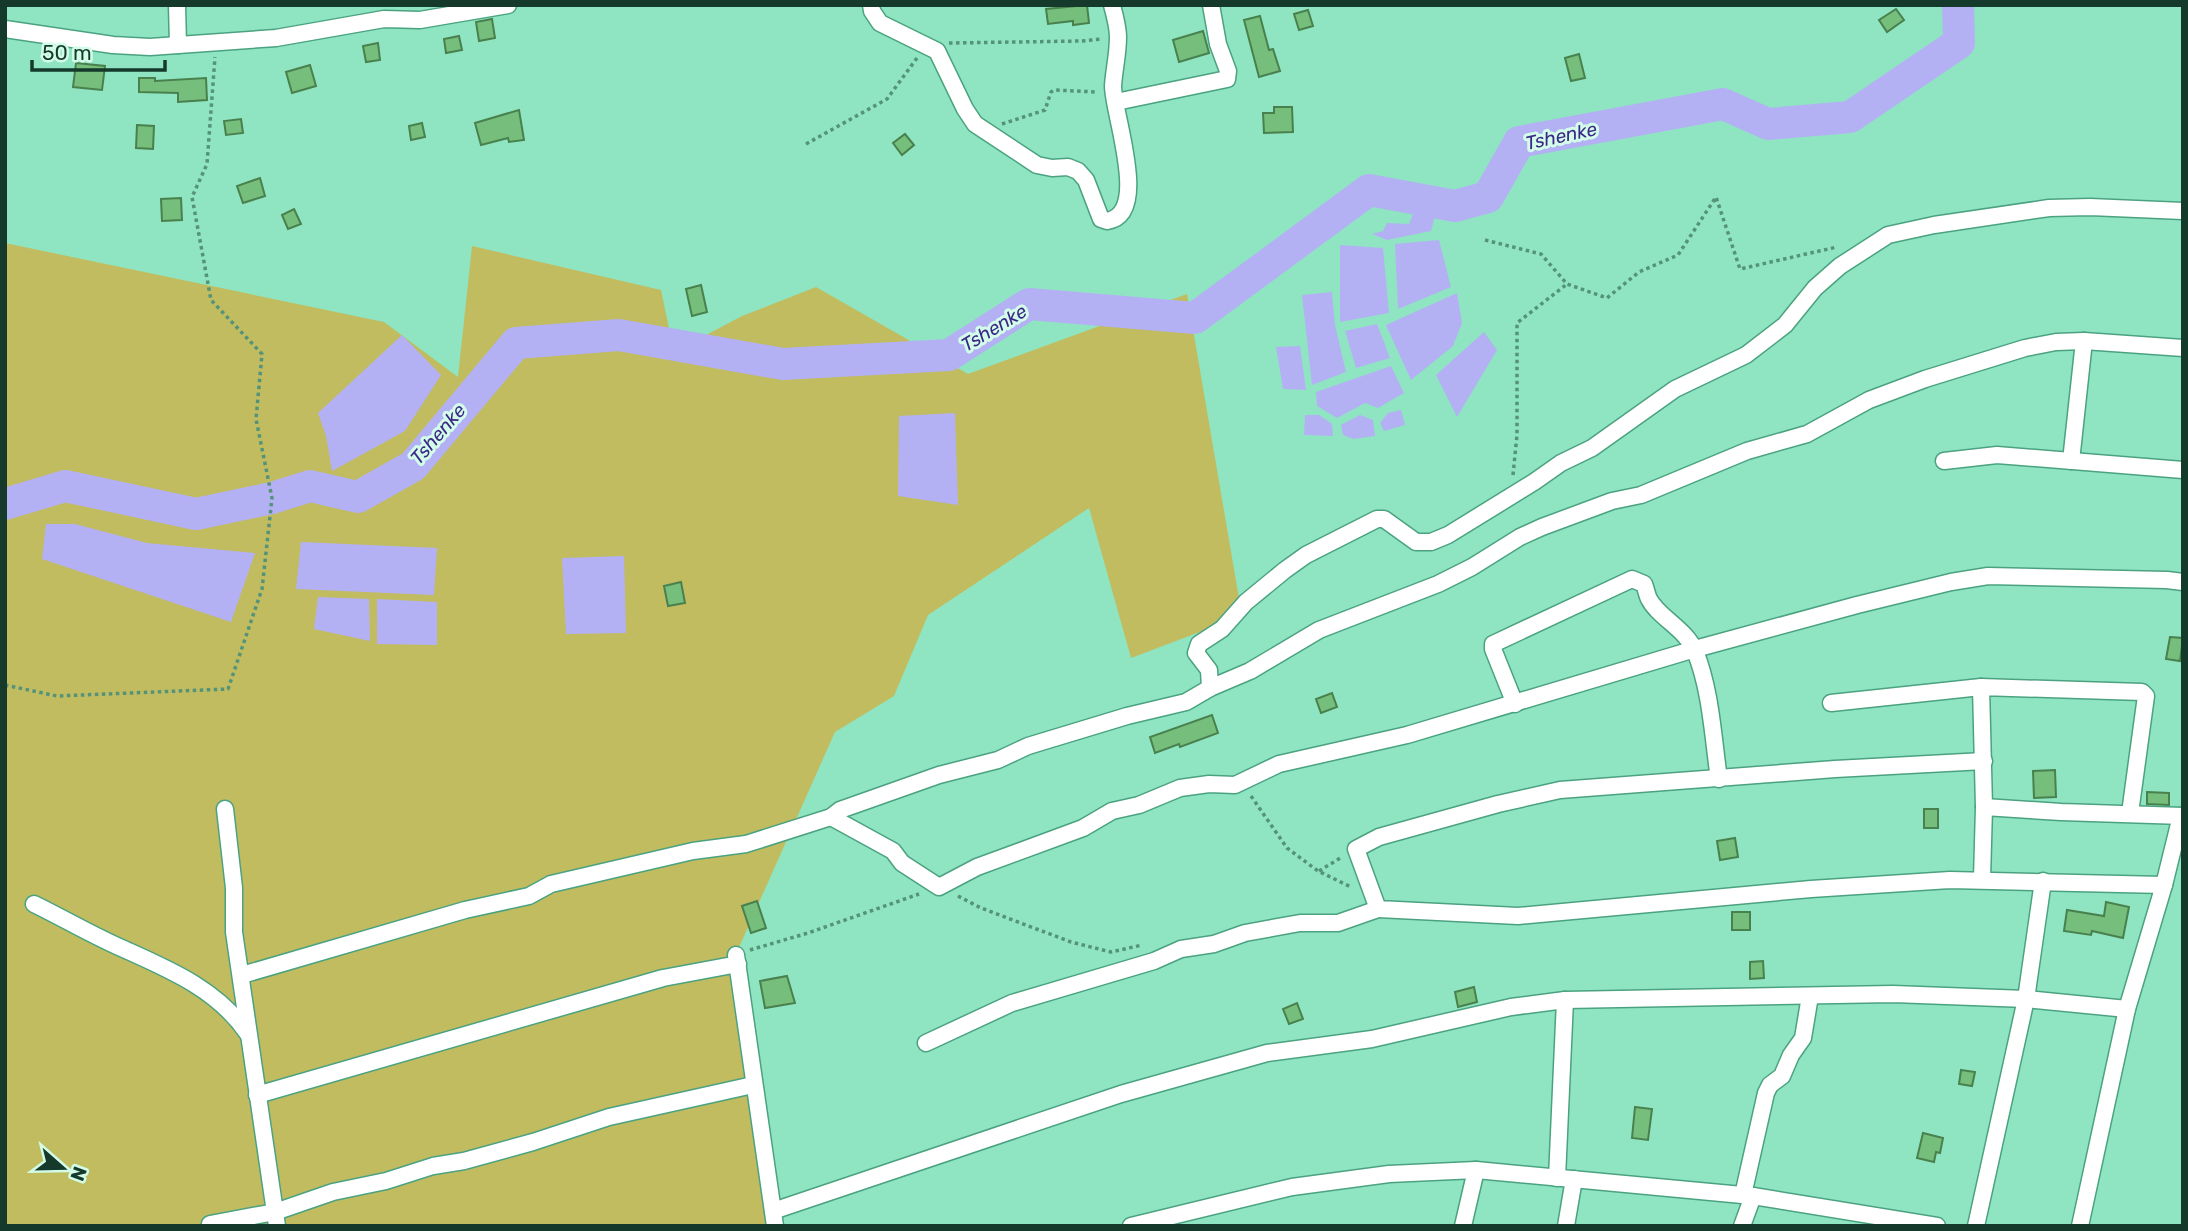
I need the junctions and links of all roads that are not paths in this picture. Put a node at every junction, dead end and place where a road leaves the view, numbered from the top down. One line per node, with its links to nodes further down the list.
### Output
1 (177, 5): 7 (street)
2 (508, 5): 7 (street)
3 (871, 5): 8 (street)
4 (1112, 5): 8 (street)
5 (1211, 5): 8 (street)
6 (5, 29): 7 (street)
7 (178, 45)
8 (1114, 95)
9 (2183, 211): 18 (street)
10 (2084, 341): 11 (street); 13 (street); 18 (street)
11 (2183, 348)
12 (1944, 461): 13 (street)
13 (2071, 461): 14 (street)
14 (2183, 470)
15 (2183, 582): 16 (street)
16 (1695, 649): 20 (street); 20 (street); 22 (street)
17 (1981, 687): 19 (street); 21 (street); 25 (street)
18 (1210, 688): 27 (street)
19 (1831, 703)
20 (1515, 704): 27 (street)
21 (1984, 761): 22 (street); 23 (street)
22 (1719, 779): 32 (street)
23 (1984, 807): 25 (street); 28 (street)
24 (225, 809): 33 (street)
25 (2130, 813): 26 (street)
26 (2182, 816): 30 (street)
27 (831, 817): 33 (street)
28 (1982, 879): 29 (street); 32 (street)
29 (2043, 881): 30 (street); 35 (street)
30 (2164, 885): 37 (street)
31 (34, 904): 38 (street)
32 (1378, 909): 39 (street)
33 (242, 975): 38 (street)
34 (1810, 996): 35 (street); 36 (street); 45 (street)
35 (2026, 999): 37 (street); 56 (street)
36 (1565, 1000): 43 (street); 46 (street)
37 (2127, 1009): 57 (street)
38 (249, 1037): 41 (street)
39 (926, 1043)
40 (753, 1085): 41 (street); 46 (street); 47 (street)
41 (257, 1095): 47 (street)
42 (1476, 1170): 43 (street); 49 (street); 52 (street)
43 (1557, 1178): 44 (street)
44 (1574, 1179): 45 (street); 53 (street)
45 (1748, 1196): 48 (street); 54 (street)
46 (774, 1218)
47 (276, 1219): 50 (street)
48 (1875, 1220): 55 (street)
49 (1164, 1222): 51 (street)
50 (210, 1224)
51 (1131, 1226)
52 (1463, 1226)
53 (1566, 1226)
54 (1741, 1226)
55 (1937, 1226)
56 (1976, 1226)
57 (2080, 1226)

